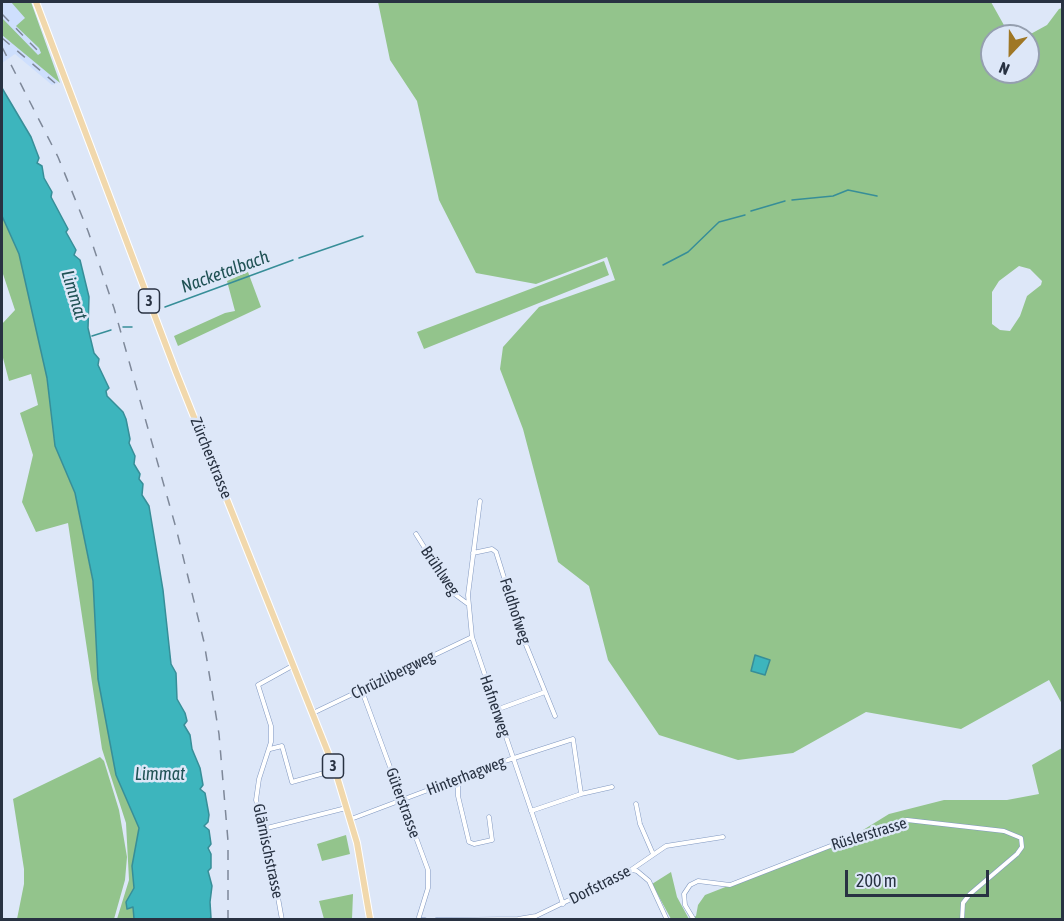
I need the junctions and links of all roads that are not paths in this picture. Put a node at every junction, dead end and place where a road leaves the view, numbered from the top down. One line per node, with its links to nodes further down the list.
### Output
1 (36, 2): 7 (main road, Zürcherstrasse / 3)
2 (480, 501): 4 (street, Hafnerweg)
3 (416, 534): 5 (street, Brühlweg)
4 (473, 553): 5 (street, Hafnerweg); 9 (street, Feldhofweg)
5 (468, 604): 6 (street, Hafnerweg)
6 (472, 637): 8 (street, Chrüzlibergweg); 10 (street, Hafnerweg)
7 (294, 664): 11 (main road, Zürcherstrasse / 3); 13 (street, Glärnischstrasse)
8 (363, 691): 11 (street, Chrüzlibergweg); 19 (street, Güterstrasse)
9 (545, 692): 10 (street); 12 (street, Feldhofweg)
10 (496, 710): 14 (street, Hafnerweg)
11 (313, 713): 15 (main road, Zürcherstrasse / 3)
12 (555, 716)
13 (270, 749): 15 (street); 25 (street, Glärnischstrasse)
14 (513, 759): 16 (street, Hinterhagweg); 18 (street, Hinterhagweg); 22 (street, Hafnerweg)
15 (335, 770): 21 (main road, Zürcherstrasse / 3)
16 (458, 779): 19 (street, Hinterhagweg); 23 (street)
17 (612, 787): 18 (street)
18 (581, 794): 22 (street)
19 (402, 800): 24 (street, Hinterhagweg); 32 (street, Güterstrasse)
20 (636, 804): 27 (street)
21 (347, 808): 24 (main road, Zürcherstrasse / 3); 25 (street)
22 (531, 810): 29 (street, Hafnerweg)
23 (489, 817)
24 (351, 819): 31 (main road, Zürcherstrasse / 3)
25 (263, 829): 33 (street, Glärnischstrasse)
26 (723, 837): 27 (street, Dorfstrasse)
27 (653, 854): 28 (street, Dorfstrasse)
28 (631, 870): 29 (street, Dorfstrasse); 36 (street)
29 (563, 904): 30 (street, Dorfstrasse)
30 (536, 918): 35 (street, Dorfstrasse)
31 (369, 919): 34 (main road)
32 (421, 919)
33 (282, 920)
34 (376, 920)
35 (436, 920)
36 (667, 920)
37 (693, 920): 38 (street, Rüslerstrasse)
38 (962, 920)

